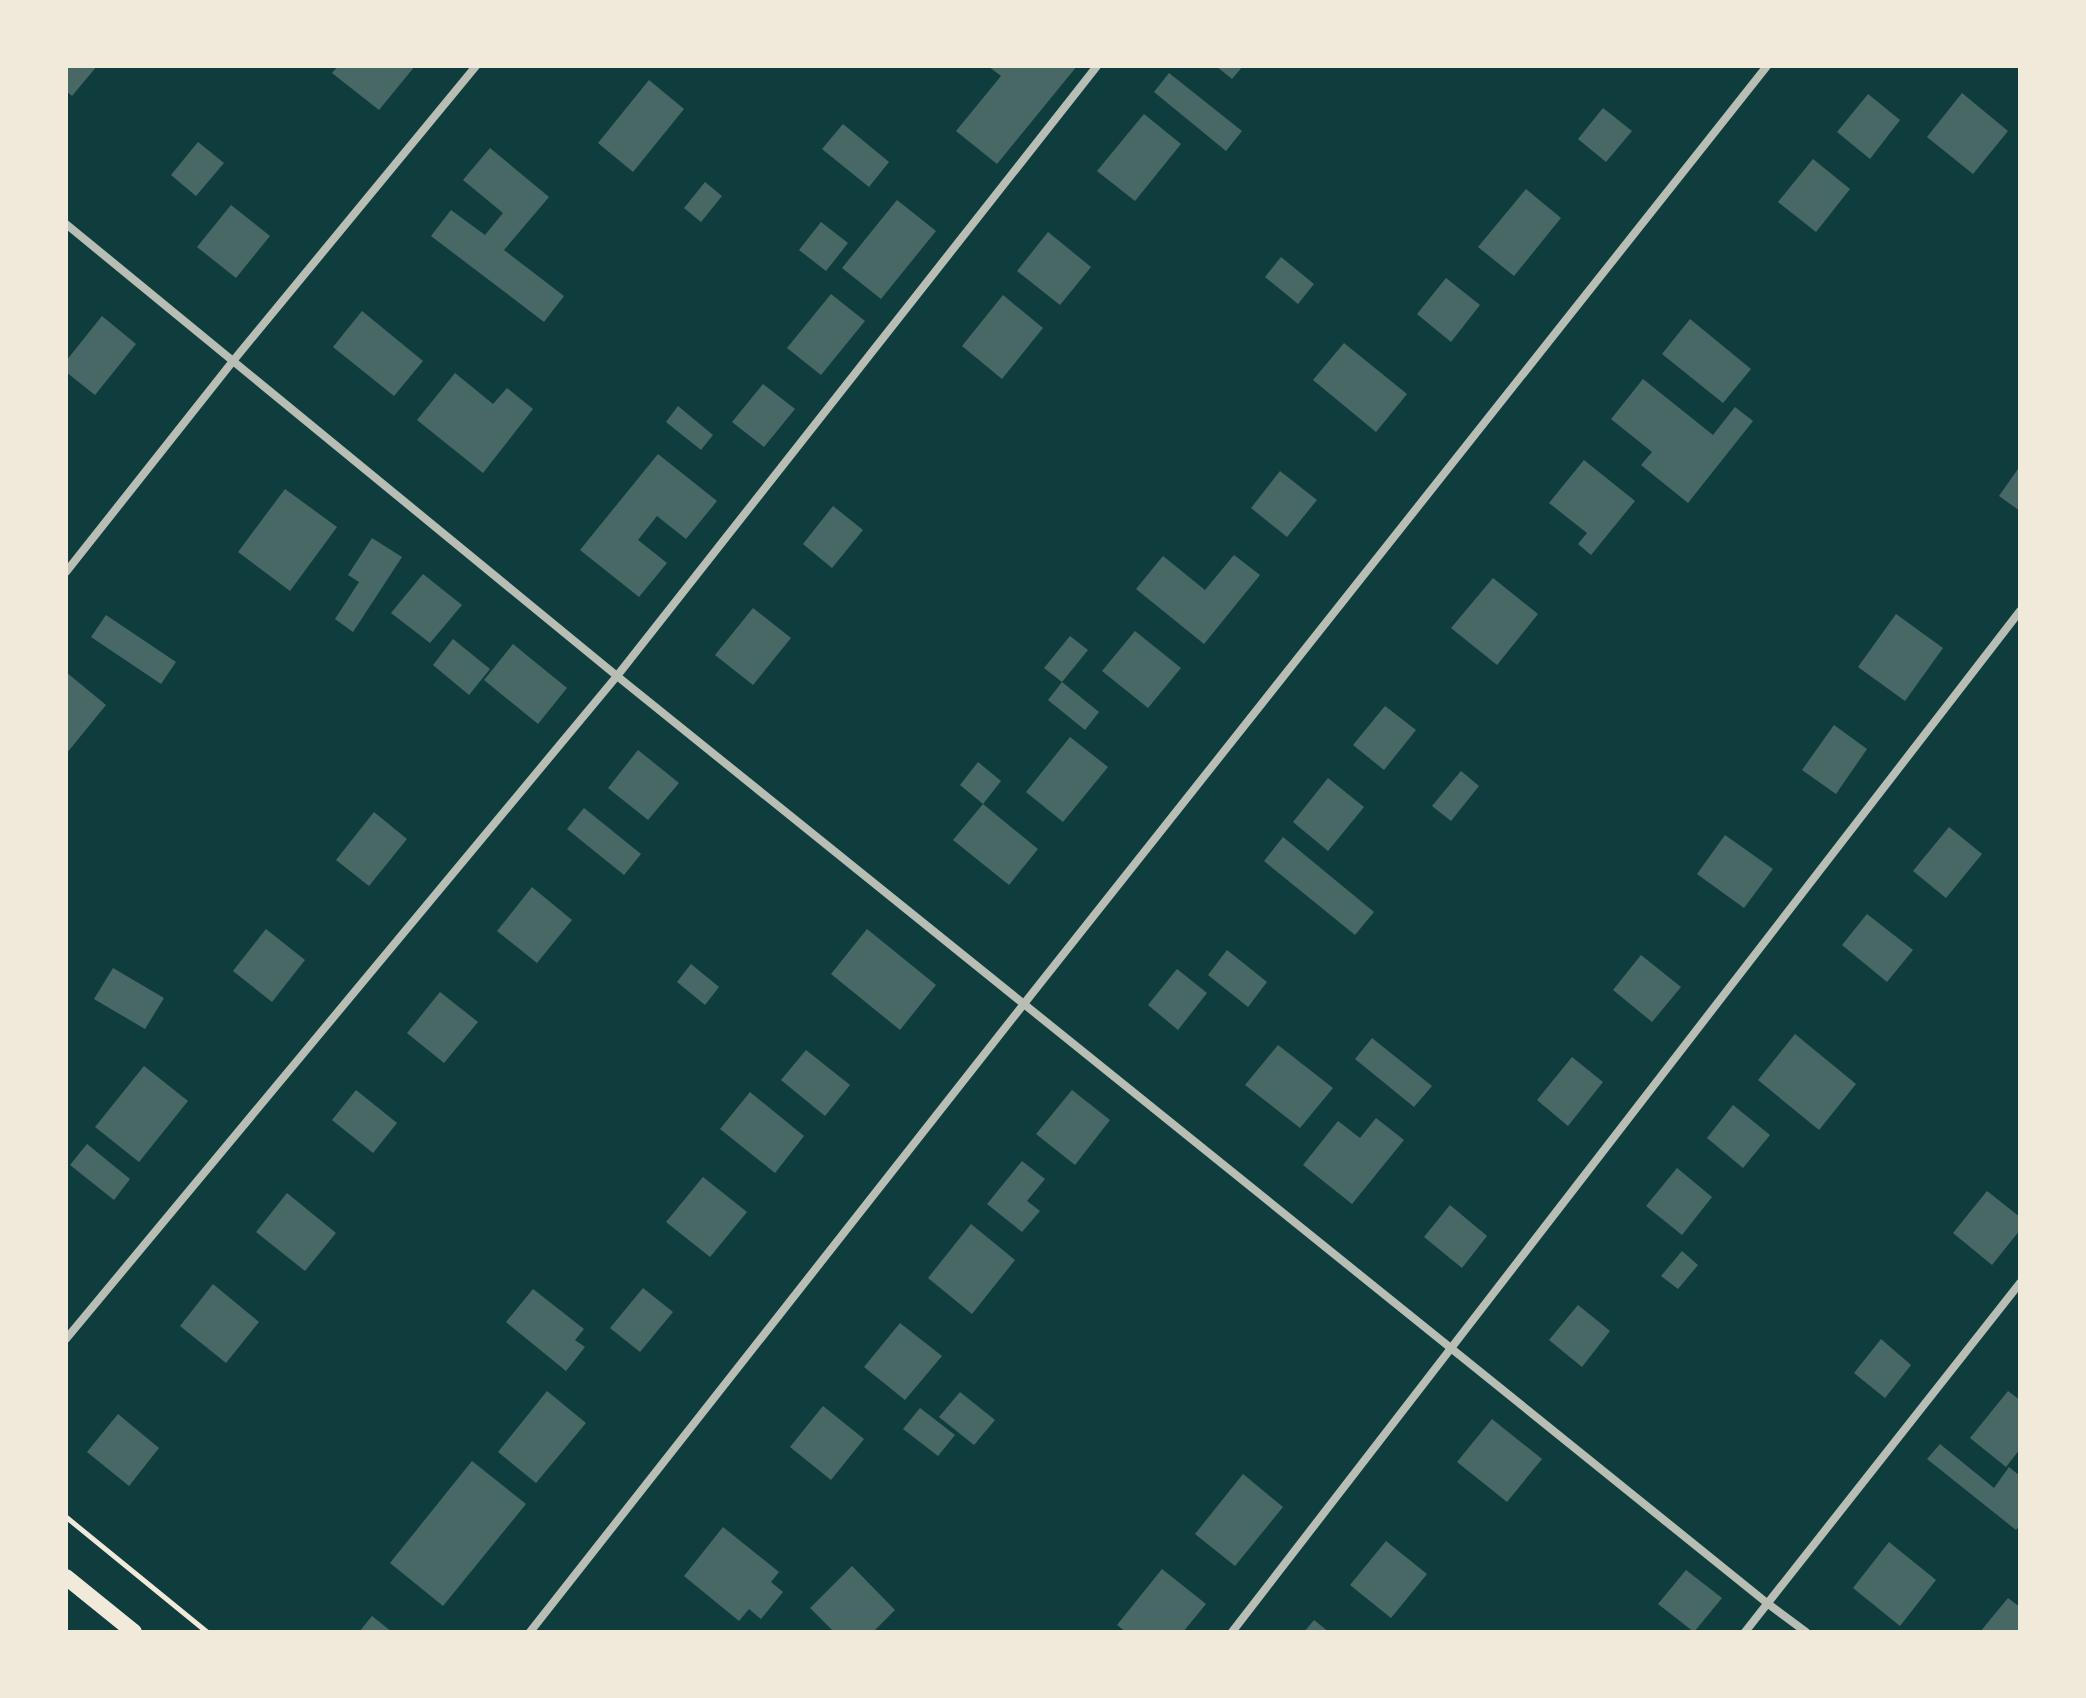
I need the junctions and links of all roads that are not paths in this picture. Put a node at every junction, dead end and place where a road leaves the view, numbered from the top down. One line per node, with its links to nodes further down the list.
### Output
1 (476, 66): 5 (street)
2 (1097, 66): 8 (street)
3 (1767, 66): 9 (street)
4 (66, 224): 5 (street)
5 (233, 361): 6 (street); 8 (street)
6 (66, 572)
7 (2020, 611): 12 (street)
8 (617, 676): 9 (street); 11 (street)
9 (1023, 1005): 12 (street); 16 (street)
10 (2020, 1283): 14 (street)
11 (66, 1339)
12 (1451, 1348): 14 (street); 17 (street)
13 (66, 1577): 15 (main road)
14 (1767, 1603): 18 (street); 19 (street)
15 (134, 1632)
16 (530, 1632)
17 (1232, 1632)
18 (1745, 1632)
19 (1806, 1632)

